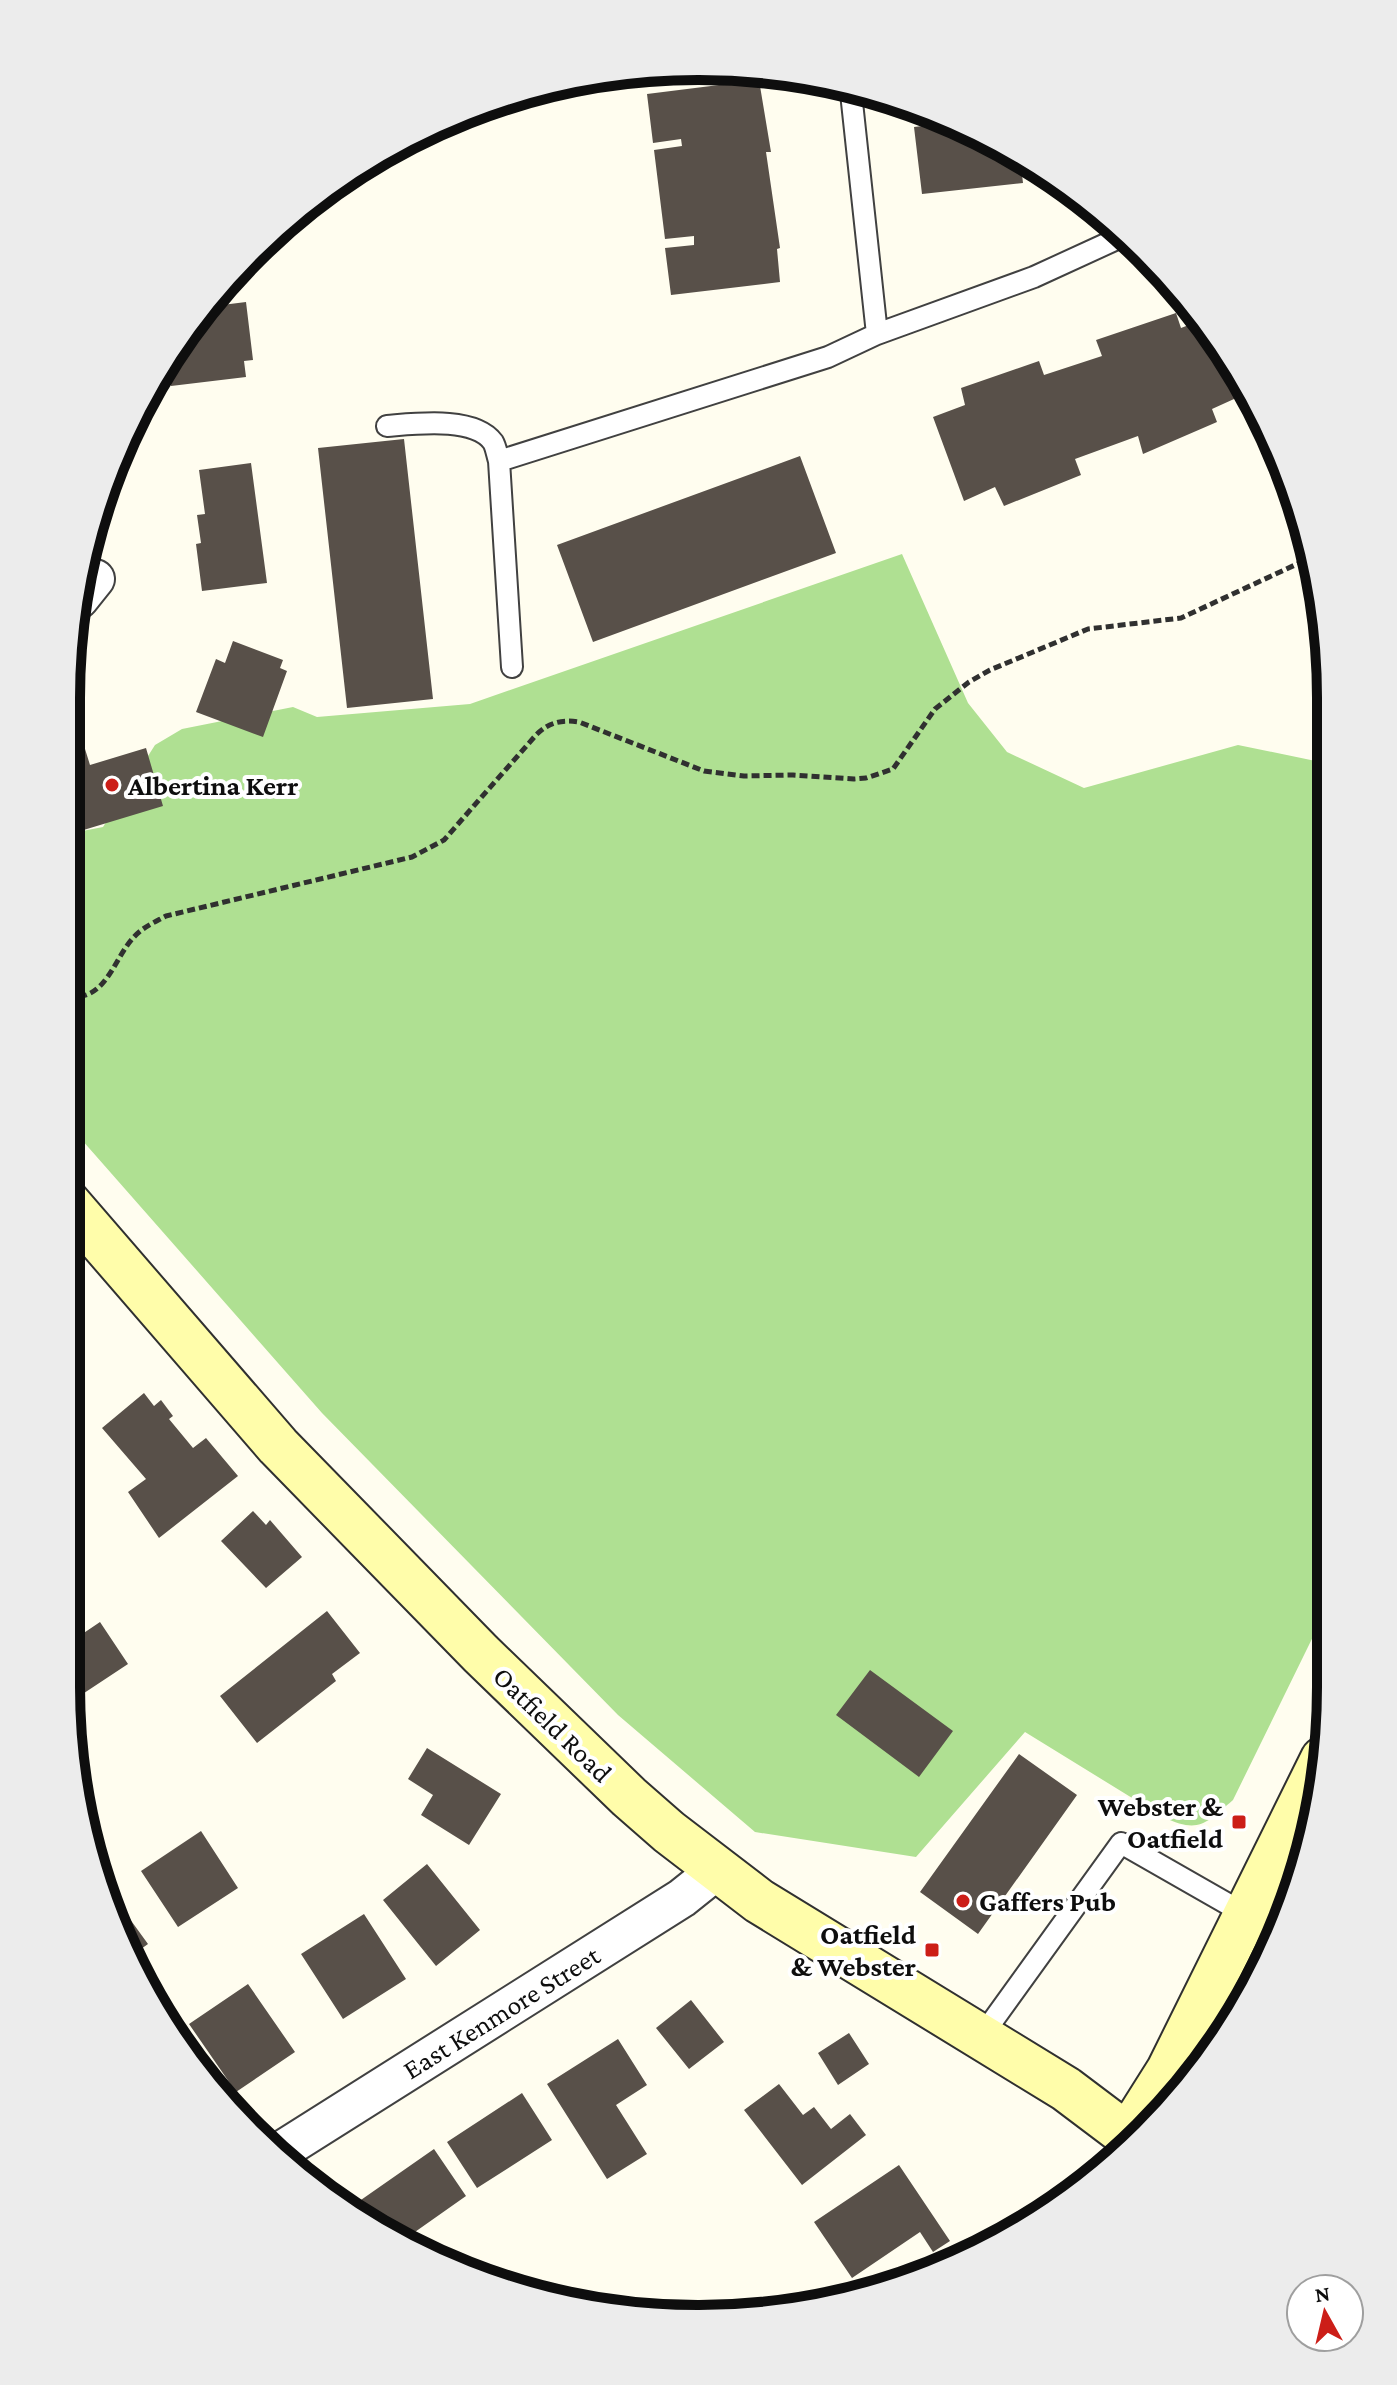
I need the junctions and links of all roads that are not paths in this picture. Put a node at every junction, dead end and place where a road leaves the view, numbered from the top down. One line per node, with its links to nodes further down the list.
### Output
1 (852, 99): 3 (lane)
2 (1114, 240): 3 (lane)
3 (877, 334): 5 (lane)
4 (387, 426): 5 (lane)
5 (499, 461): 6 (lane)
6 (512, 667)
7 (80, 1217): 9 (main road, Oatfield Road)
8 (1308, 1790): 10 (main road)
9 (717, 1870): 11 (main road, Oatfield Road); 14 (street, East Kenmore Street)
10 (1247, 1915): 11 (lane); 12 (main road)
11 (981, 2037): 13 (main road, Oatfield Road)
12 (1137, 2123)
13 (1126, 2134)
14 (286, 2148)

